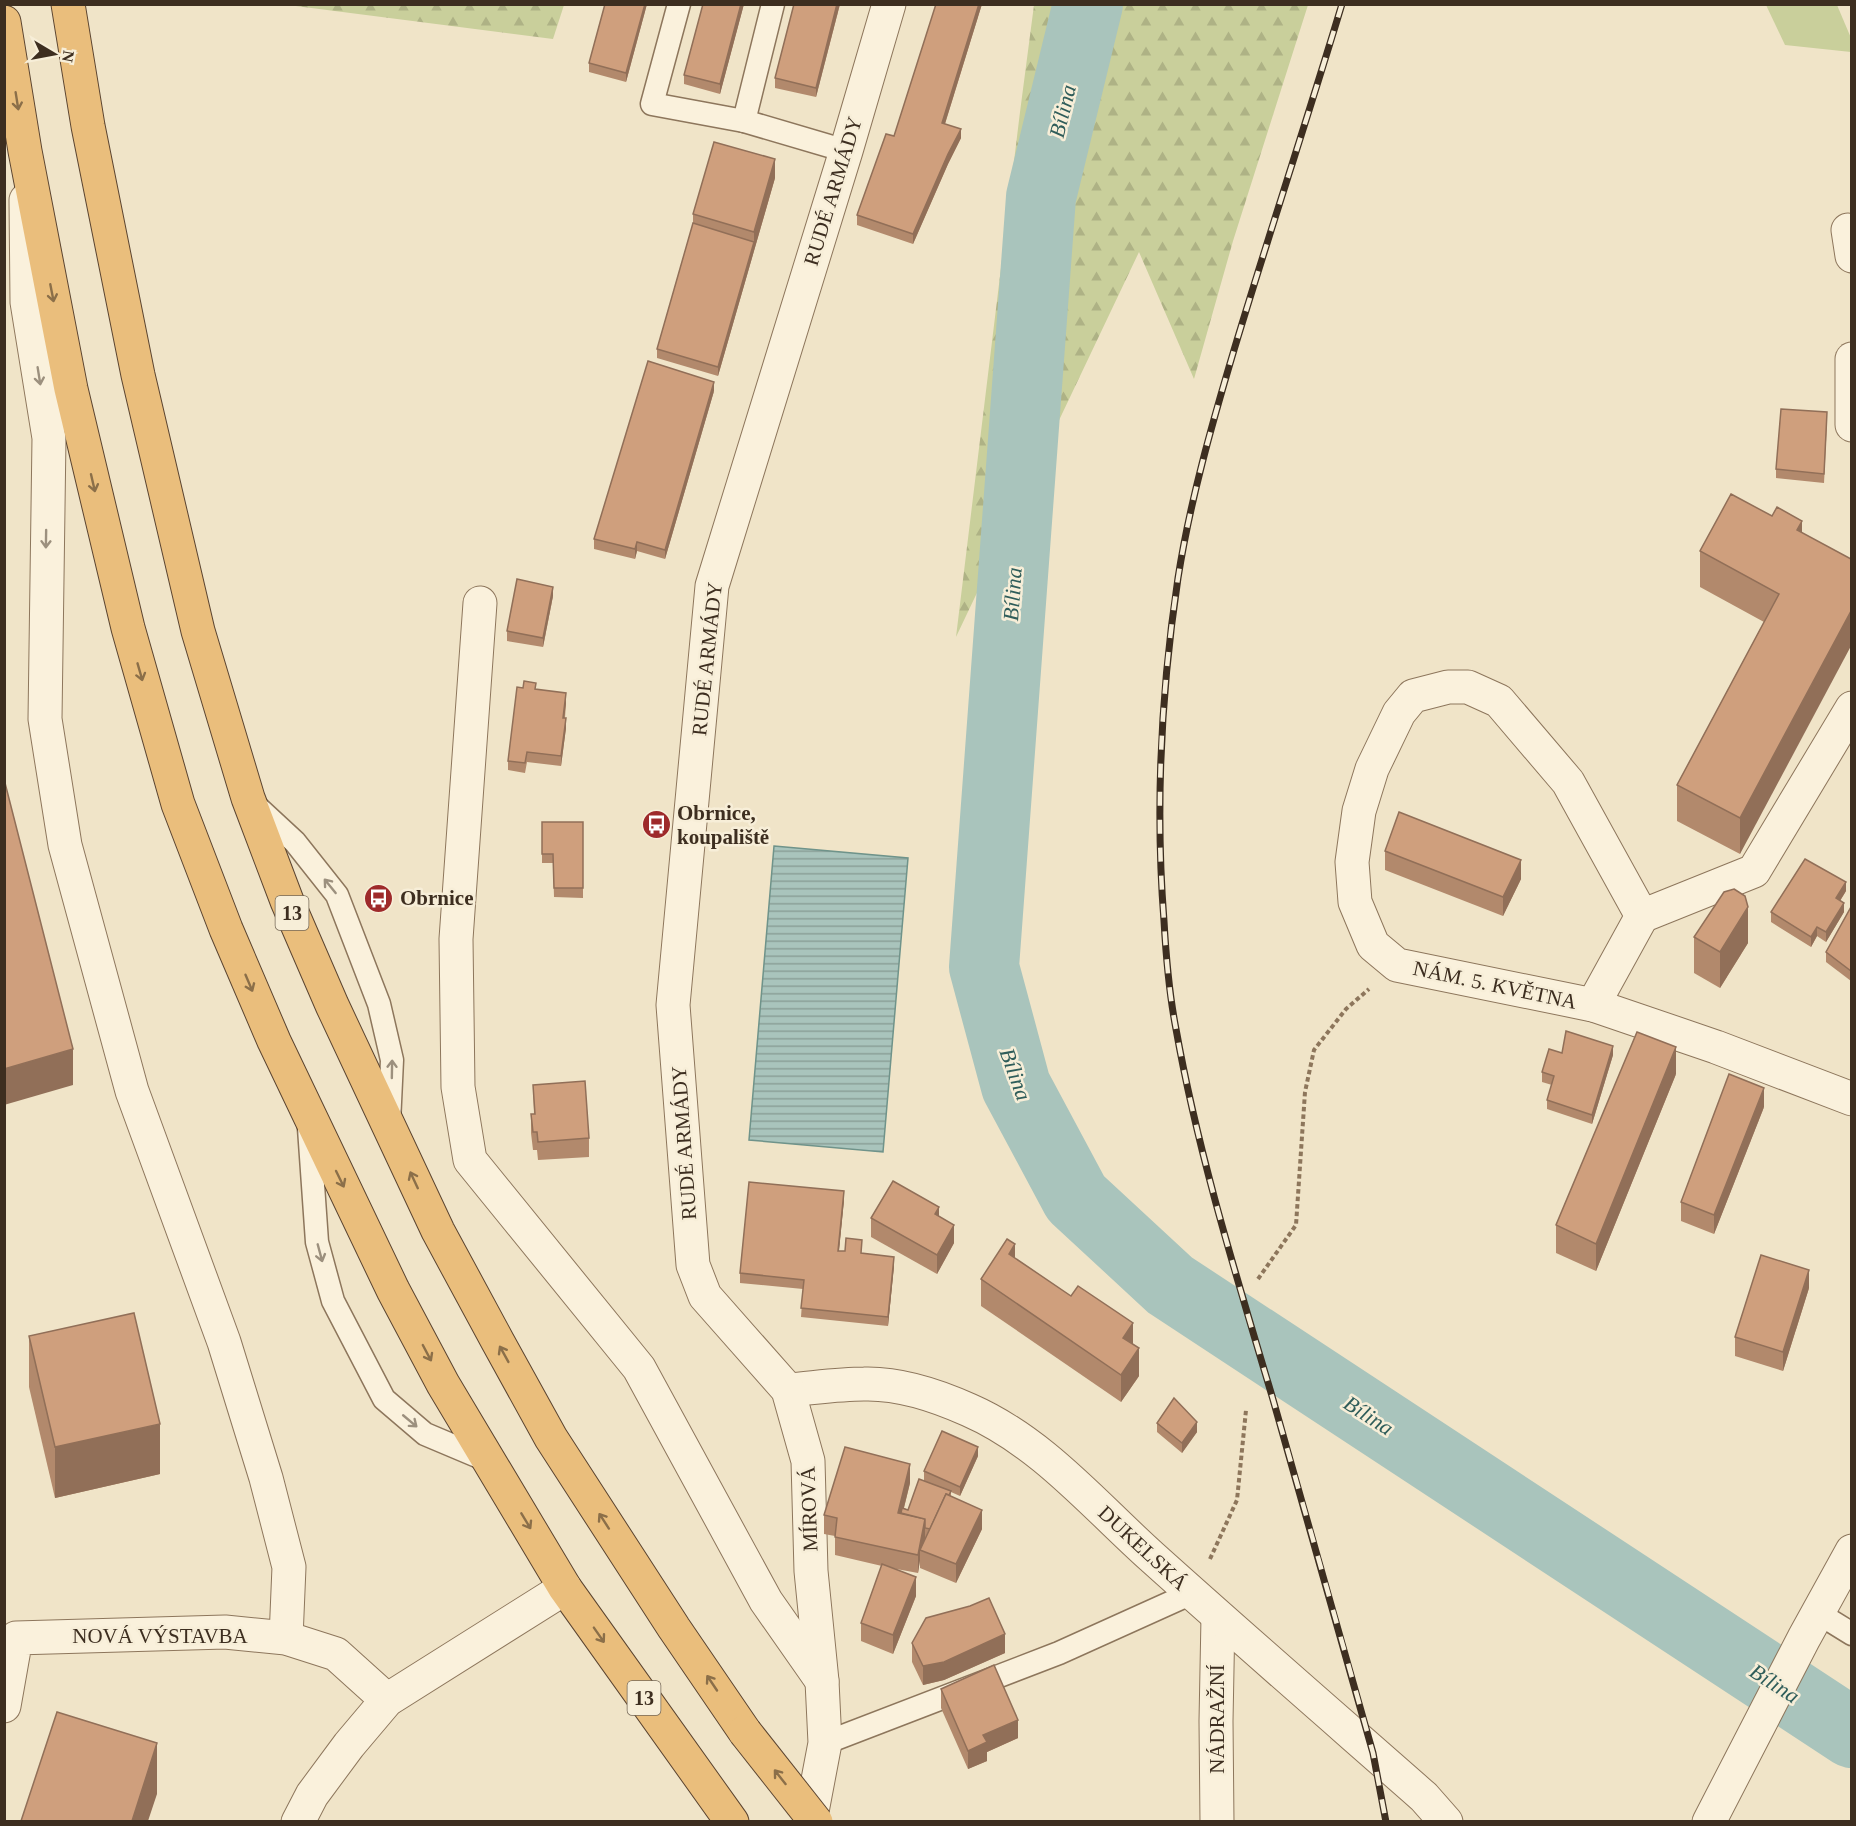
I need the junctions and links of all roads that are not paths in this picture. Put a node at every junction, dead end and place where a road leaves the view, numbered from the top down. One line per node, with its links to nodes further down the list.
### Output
1 (68, 4): 13 (highway, 13)
2 (679, 4): 6 (lane)
3 (773, 4): 6 (lane)
4 (889, 4): 8 (street, RUDÉ ARMÁDY)
5 (4, 22): 7 (highway, 13, one-way to 7)
6 (744, 121): 8 (lane)
7 (25, 151): 17 (highway, 13, one-way to 17); 28 (street, one-way to 28)
8 (846, 151): 19 (street, RUDÉ ARMÁDY)
9 (1851, 359): 10 (street)
10 (1851, 425)
11 (480, 603): 29 (street)
12 (1851, 708): 14 (street)
13 (248, 798): 18 (highway, 13); 18 (lane, one-way to 13)
14 (1642, 916): 15 (street, NÁM. 5. KVĚTNA); 15 (street, NÁM. 5. KVĚTNA)
15 (1593, 1005): 16 (street, NÁM. 5. KVĚTNA)
16 (1851, 1099)
17 (308, 1111): 21 (highway, 13, one-way to 21); 21 (lane, one-way to 21)
18 (389, 1127): 36 (highway, 13, one-way to 18, bridge)
19 (693, 1265): 20 (street, MÍROVÁ)
20 (788, 1390): 24 (street, DUKELSKÁ); 29 (street, MÍROVÁ)
21 (489, 1461): 23 (highway, 13, one-way to 23)
22 (1851, 1551): 26 (street)
23 (566, 1588): 30 (street); 33 (highway, 13, one-way to 33)
24 (1192, 1593): 25 (street, DUKELSKÁ); 32 (lane)
25 (1218, 1617): 37 (street, NÁDRAŽNÍ); 38 (street, DUKELSKÁ)
26 (1811, 1625): 27 (lane); 39 (street)
27 (1851, 1634)
28 (286, 1638): 30 (street, NOVÁ VÝSTAVBA); 31 (street, NOVÁ VÝSTAVBA)
29 (822, 1681): 32 (street, MÍROVÁ)
30 (387, 1700): 34 (street)
31 (4, 1706)
32 (825, 1743): 35 (street, MÍROVÁ)
33 (727, 1815)
34 (298, 1821)
35 (810, 1821)
36 (816, 1821)
37 (1217, 1821)
38 (1446, 1821)
39 (1709, 1821)

